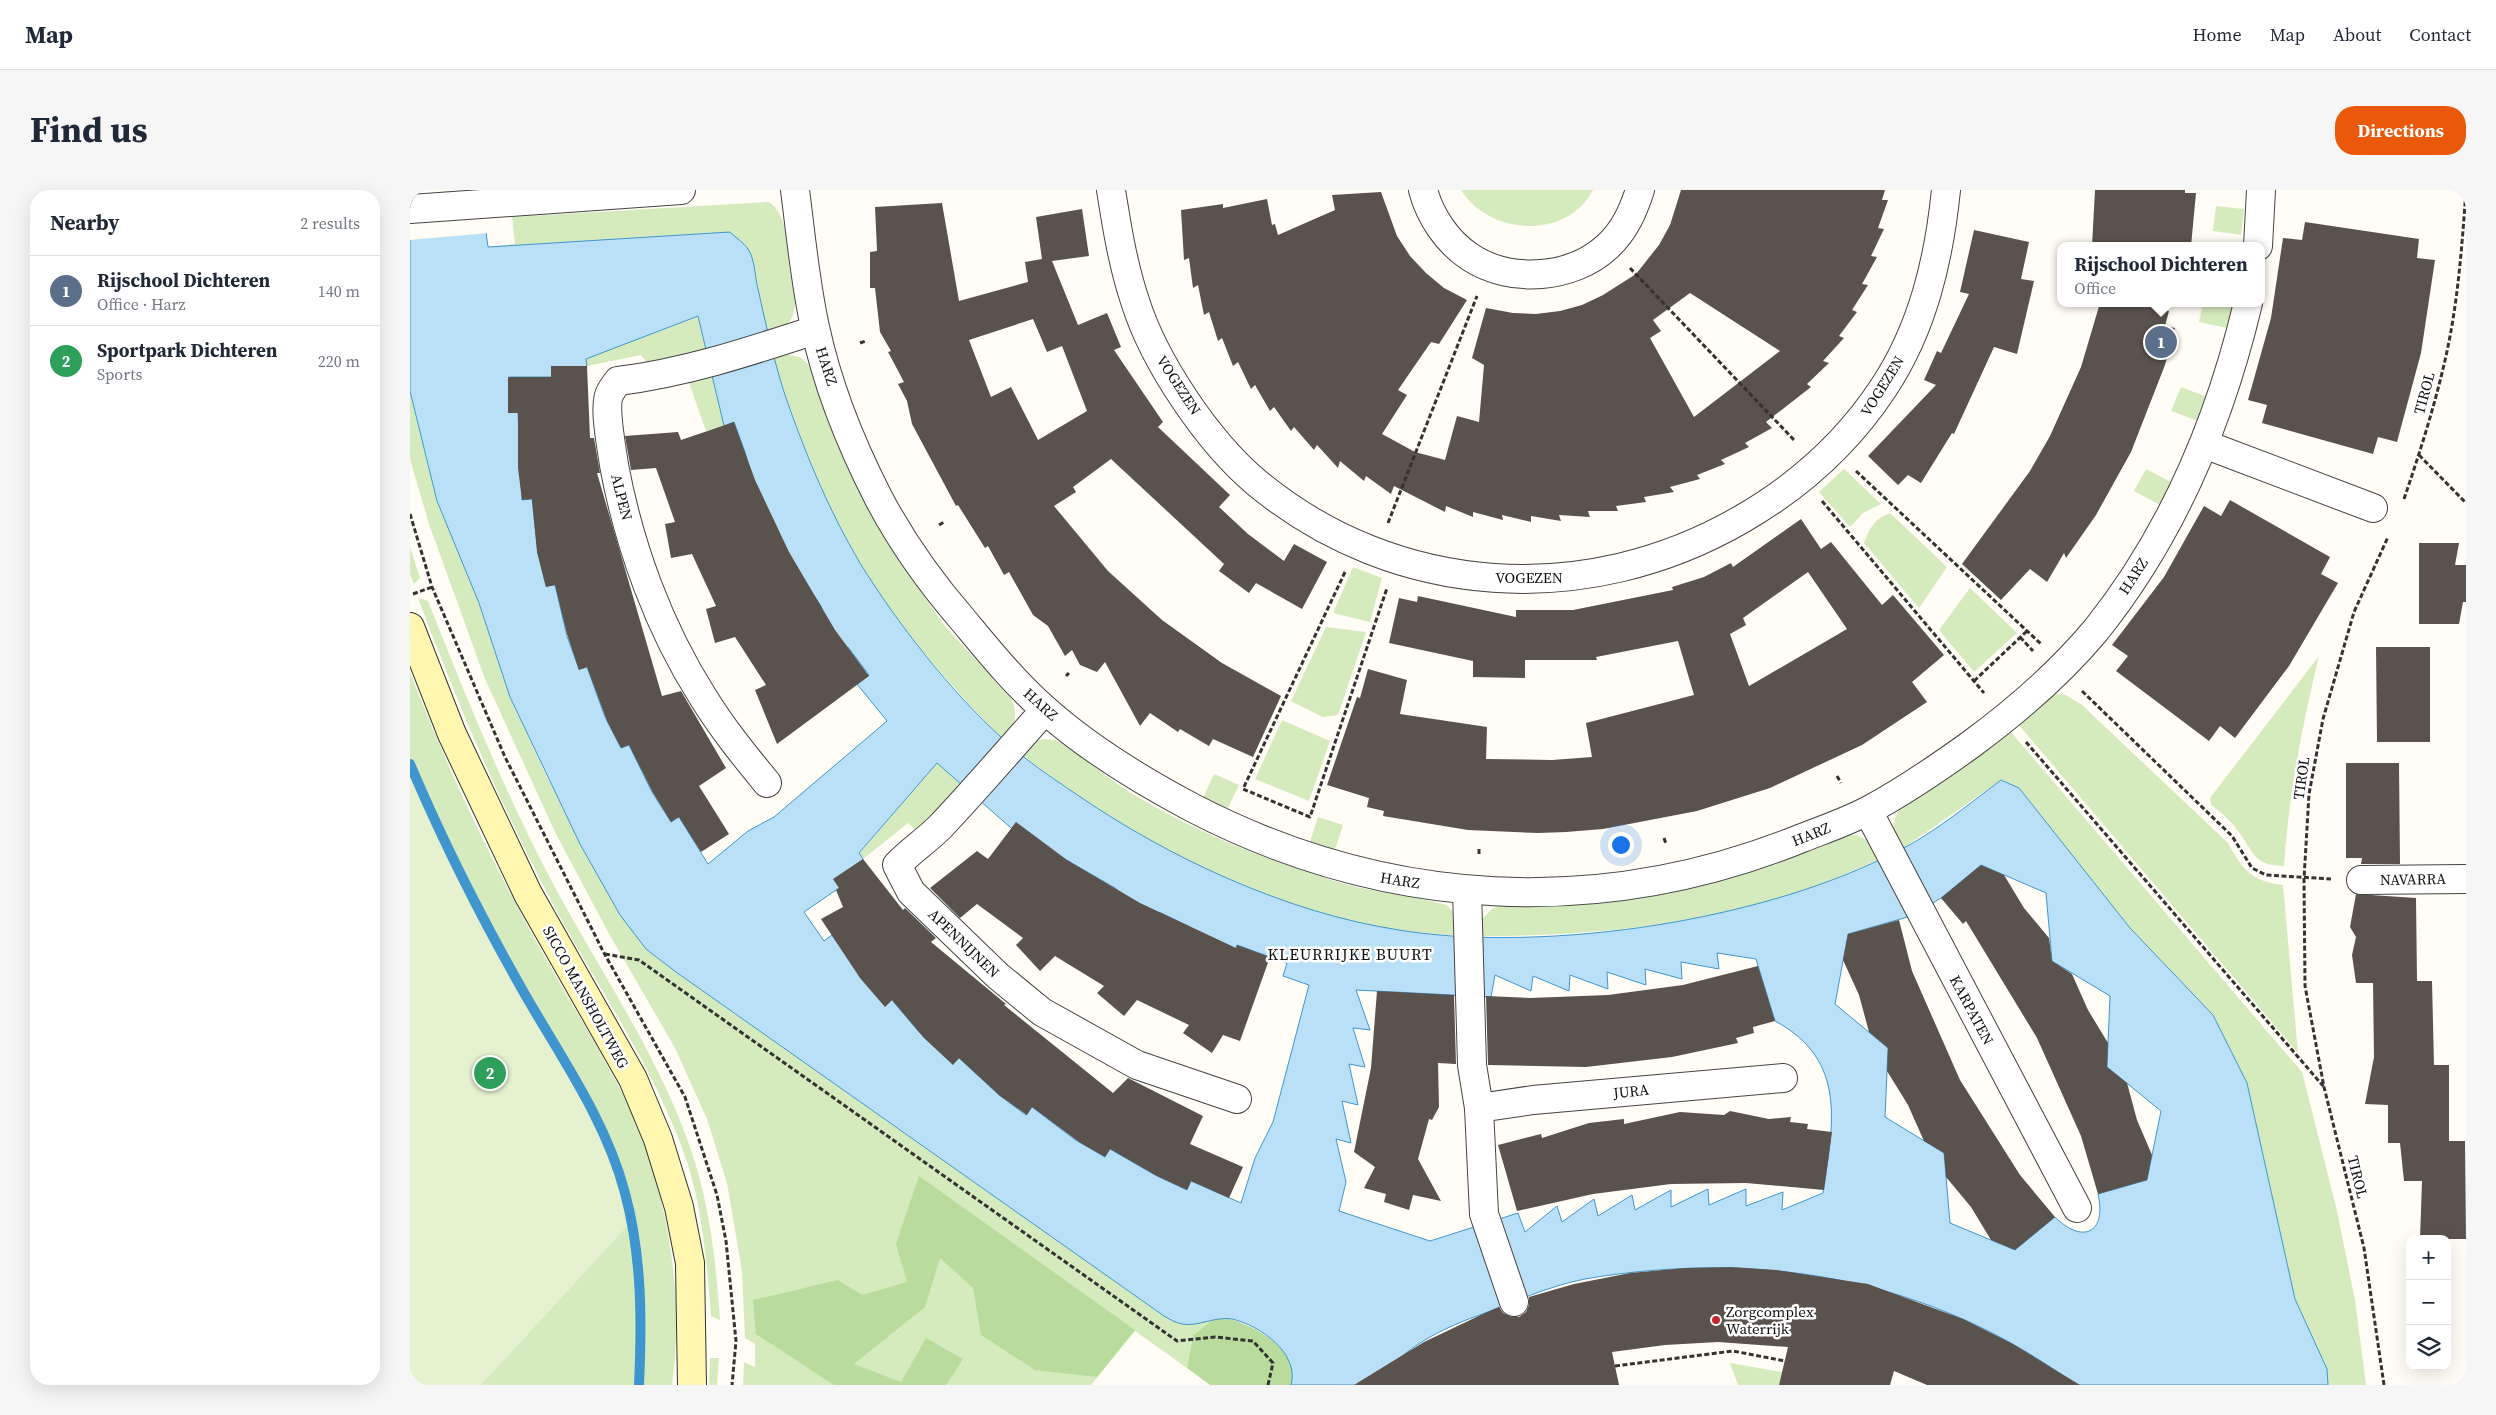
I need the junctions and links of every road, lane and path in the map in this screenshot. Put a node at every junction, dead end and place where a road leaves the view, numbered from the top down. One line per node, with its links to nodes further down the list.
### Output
1 (681, 190): 9 (street)
2 (795, 190): 14 (street, HARZ)
3 (1110, 190): 26 (street, VOGEZEN)
4 (1422, 190): 12 (street)
5 (1640, 190): 11 (street)
6 (1946, 190): 19 (street, VOGEZEN)
7 (2261, 190): 10 (street)
8 (2466, 190): 18 (path, TIROL)
9 (410, 208)
10 (2258, 242)
11 (1608, 246): 12 (street); 19 (path)
12 (1489, 265): 26 (path)
13 (2247, 307): 17 (street, HARZ)
14 (815, 330): 35 (street, HARZ); 38 (street, ALPEN)
15 (866, 341): 16 (path)
16 (860, 343)
17 (2204, 444): 21 (street); 32 (street, HARZ)
18 (2419, 455): 20 (path); 22 (path, TIROL)
19 (1818, 465): 26 (street, VOGEZEN); 30 (path); 33 (path)
20 (2466, 503)
21 (2373, 508)
22 (2401, 509)
23 (944, 522): 24 (path)
24 (939, 525)
25 (2390, 535): 45 (path, TIROL)
26 (1377, 552): 26 (path)
27 (432, 587): 28 (path)
28 (410, 596)
29 (410, 627): 58 (street, SICCO MANSHOLTWEG)
30 (2027, 631): 31 (path); 33 (path)
31 (2040, 643)
32 (2058, 668): 36 (street, HARZ); 45 (path)
33 (1974, 681): 34 (path)
34 (1983, 693)
35 (1045, 710): 48 (street, HARZ); 52 (street, APENNIJNEN)
36 (2006, 719): 40 (street, HARZ); 51 (path)
37 (1837, 776): 39 (path)
38 (767, 783)
39 (1840, 783)
40 (1868, 811): 48 (street, HARZ); 54 (street, KARPATEN)
41 (1664, 838): 42 (path)
42 (1666, 844)
43 (1479, 849): 44 (path)
44 (1480, 856)
45 (2304, 878): 51 (path, TIROL)
46 (2466, 878): 47 (street, NAVARRA)
47 (2361, 880)
48 (1467, 890): 53 (street)
49 (604, 953): 59 (path)
50 (1783, 1078): 53 (street, JURA)
51 (2324, 1087): 60 (path, TIROL)
52 (1237, 1099)
53 (1479, 1108): 55 (street)
54 (2077, 1208)
55 (1514, 1302)
56 (1785, 1362): 57 (path)
57 (1615, 1366)
58 (692, 1385)
59 (1268, 1385)
60 (2384, 1385)

